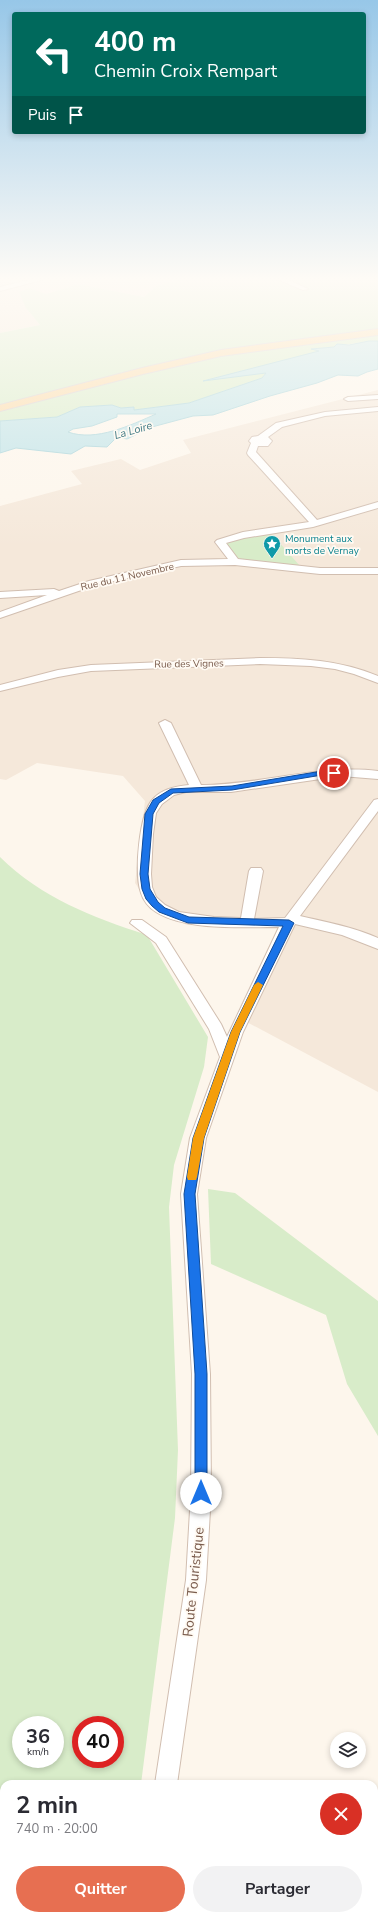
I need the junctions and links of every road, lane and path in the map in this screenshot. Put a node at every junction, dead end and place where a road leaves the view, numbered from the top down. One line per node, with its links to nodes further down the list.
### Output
1 (157, 368): 4 (main road)
2 (378, 397): 3 (street)
3 (348, 399)
4 (0, 408)
5 (378, 409): 7 (street)
6 (378, 505): 7 (street)
7 (314, 523): 8 (street)
8 (235, 562): 9 (street, Rue du 11 Novembre); 10 (street, Rue du 11 Novembre)
9 (378, 571)
10 (65, 592): 11 (street); 12 (street, Rue du 11 Novembre)
11 (0, 595)
12 (0, 615)
13 (378, 680): 14 (street, Rue des Vignes)
14 (0, 688)
15 (165, 722): 17 (street)
16 (378, 775): 17 (street)
17 (197, 789): 21 (street)
18 (378, 803): 20 (street, Route Touristique)
19 (256, 871): 21 (street)
20 (290, 921): 21 (street); 23 (street); 24 (street, Route Touristique)
21 (247, 922)
22 (137, 923): 24 (street)
23 (378, 944)
24 (227, 1057): 25 (street, Route Touristique)
25 (167, 1780)

